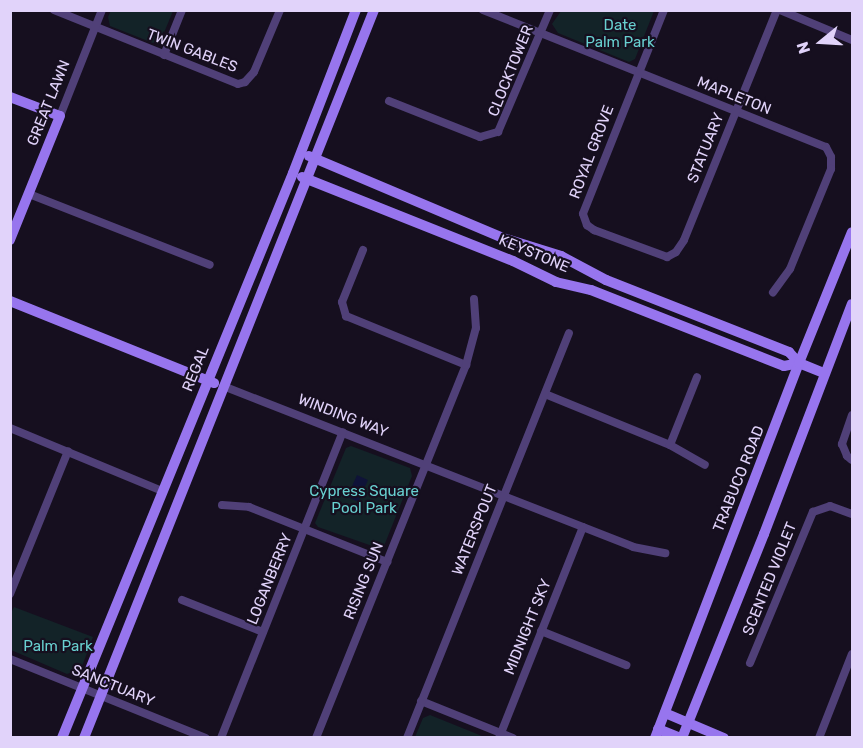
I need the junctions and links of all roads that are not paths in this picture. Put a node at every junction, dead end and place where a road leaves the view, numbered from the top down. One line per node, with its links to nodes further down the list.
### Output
1 (54, 10): 11 (street, TWIN GABLES)
2 (102, 10): 11 (street, GREAT LAWN)
3 (182, 10): 14 (street)
4 (280, 10): 14 (street, TWIN GABLES)
5 (356, 10): 20 (street, REGAL)
6 (374, 10): 21 (street, REGAL)
7 (483, 10): 12 (street, MAPLETON)
8 (550, 10): 12 (street, CLOCKTOWER)
9 (664, 10): 15 (street, ROYAL GROVE)
10 (778, 10): 13 (street); 18 (street, STATUARY)
11 (95, 27): 14 (street, TWIN GABLES); 19 (street, GREAT LAWN)
12 (541, 33): 15 (street, MAPLETON); 17 (street, CLOCKTOWER)
13 (852, 40)
14 (164, 55)
15 (638, 72): 18 (street, MAPLETON); 28 (street, ROYAL GROVE)
16 (10, 97): 19 (street)
17 (389, 101)
18 (735, 111): 28 (street, STATUARY); 30 (street, MAPLETON)
19 (60, 116): 24 (street, GREAT LAWN)
20 (301, 153): 21 (street, KEYSTONE); 22 (street, REGAL)
21 (315, 158): 23 (street, REGAL); 35 (street, KEYSTONE)
22 (293, 173): 23 (street, KEYSTONE); 39 (street, REGAL)
23 (307, 179): 35 (street, KEYSTONE); 40 (street, REGAL)
24 (29, 194): 26 (street, GREAT LAWN); 29 (street)
25 (852, 232): 35 (street, TRABUCO ROAD)
26 (10, 240)
27 (363, 250): 36 (street)
28 (667, 256)
29 (210, 265)
30 (773, 292)
31 (474, 299): 36 (street, RISING SUN)
32 (10, 301): 39 (street, WINDING WAY)
33 (852, 304): 37 (street)
34 (569, 333): 41 (street, WATERSPOUT)
35 (799, 363): 37 (street, KEYSTONE); 69 (street, TRABUCO ROAD)
36 (466, 364): 48 (street, RISING SUN)
37 (824, 373): 70 (street)
38 (697, 377): 45 (street)
39 (207, 381): 40 (street, WINDING WAY); 50 (street, REGAL)
40 (223, 386): 44 (street, WINDING WAY); 67 (street, REGAL)
41 (544, 394): 45 (street); 51 (street, WATERSPOUT)
42 (852, 415): 47 (street)
43 (10, 428): 46 (street)
44 (343, 432): 48 (street, WINDING WAY); 55 (street, LOGANBERRY)
45 (670, 445): 49 (street)
46 (68, 451): 50 (street); 58 (street)
47 (852, 460)
48 (425, 464): 51 (street, WINDING WAY); 57 (street, RISING SUN)
49 (705, 465)
50 (162, 491): 66 (street, REGAL)
51 (504, 496): 54 (street, WINDING WAY); 68 (street, WATERSPOUT)
52 (222, 505): 55 (street)
53 (852, 514): 64 (street, SCENTED VIOLET)
54 (583, 527): 56 (street, WINDING WAY); 60 (street, MIDNIGHT SKY)
55 (304, 530): 57 (street); 61 (street, LOGANBERRY)
56 (665, 554)
57 (387, 562): 77 (street, RISING SUN)
58 (10, 594)
59 (182, 600): 61 (street)
60 (542, 631): 65 (street); 72 (street, MIDNIGHT SKY)
61 (263, 632): 76 (street, LOGANBERRY)
62 (852, 654): 82 (street)
63 (10, 659): 66 (street, SANCTUARY)
64 (750, 663)
65 (626, 665)
66 (82, 688): 67 (street, SANCTUARY); 73 (street, REGAL)
67 (101, 696): 74 (street, REGAL); 75 (street, SANCTUARY)
68 (422, 701): 72 (street); 78 (street, WATERSPOUT)
69 (665, 713): 70 (street); 71 (street, TRABUCO ROAD)
70 (688, 723): 80 (street); 81 (street)
71 (656, 733): 80 (street)
72 (500, 735): 79 (street)
73 (62, 738)
74 (84, 738)
75 (206, 738)
76 (221, 738)
77 (316, 738)
78 (407, 738)
79 (513, 738)
80 (681, 738)
81 (724, 738)
82 (819, 738)

